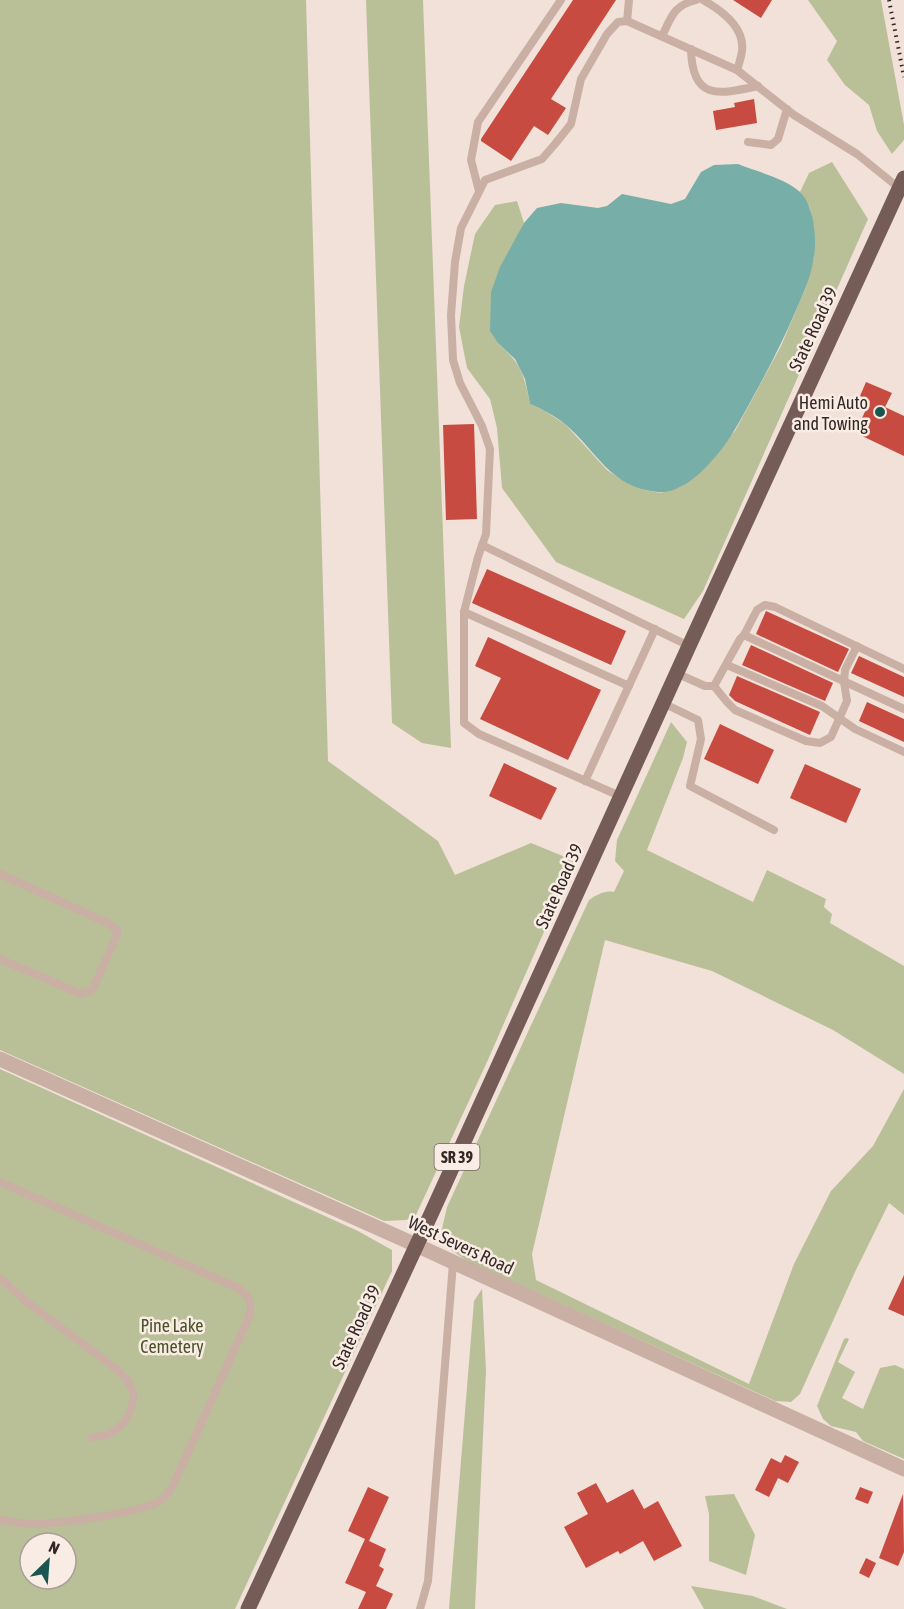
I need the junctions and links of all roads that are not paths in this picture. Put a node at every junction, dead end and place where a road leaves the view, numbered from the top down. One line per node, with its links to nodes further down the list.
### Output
1 (561, 0): 13 (lane)
2 (629, 0): 5 (lane)
3 (696, 0): 6 (lane)
4 (703, 0): 8 (lane)
5 (627, 21): 6 (lane); 13 (lane)
6 (662, 36): 7 (lane)
7 (691, 49): 8 (lane); 9 (lane)
8 (737, 70): 9 (lane)
9 (758, 86): 10 (lane)
10 (787, 109): 11 (lane); 12 (lane)
11 (748, 142)
12 (902, 183): 18 (main road, State Road 39 / SR 39)
13 (479, 191): 14 (lane)
14 (482, 545): 15 (lane); 16 (lane)
15 (464, 612): 24 (lane); 30 (lane)
16 (655, 629): 18 (lane); 24 (lane)
17 (744, 635): 19 (lane); 20 (lane); 23 (lane)
18 (689, 646): 22 (main road, State Road 39 / SR 39)
19 (857, 646): 21 (lane); 23 (lane)
20 (727, 665): 25 (lane); 28 (lane)
21 (904, 669)
22 (676, 673): 25 (lane); 26 (main road, State Road 39 / SR 39)
23 (844, 682): 27 (lane); 28 (lane)
24 (629, 686): 30 (lane)
25 (714, 686): 28 (lane)
26 (663, 703): 31 (main road, State Road 39 / SR 39); 32 (lane)
27 (904, 710)
28 (840, 717): 29 (lane)
29 (904, 752)
30 (585, 781): 31 (lane)
31 (620, 796): 37 (main road, State Road 39 / SR 39)
32 (774, 830)
33 (0, 874): 34 (lane)
34 (0, 959)
35 (0, 1059): 37 (street, West Severs Road)
36 (0, 1182): 42 (lane)
37 (416, 1245): 38 (street, West Severs Road); 43 (main road, State Road 39 / SR 39)
38 (453, 1263): 41 (street, West Severs Road); 44 (lane)
39 (0, 1278): 40 (lane)
40 (92, 1437)
41 (904, 1469)
42 (0, 1520)
43 (248, 1609)
44 (420, 1609)

